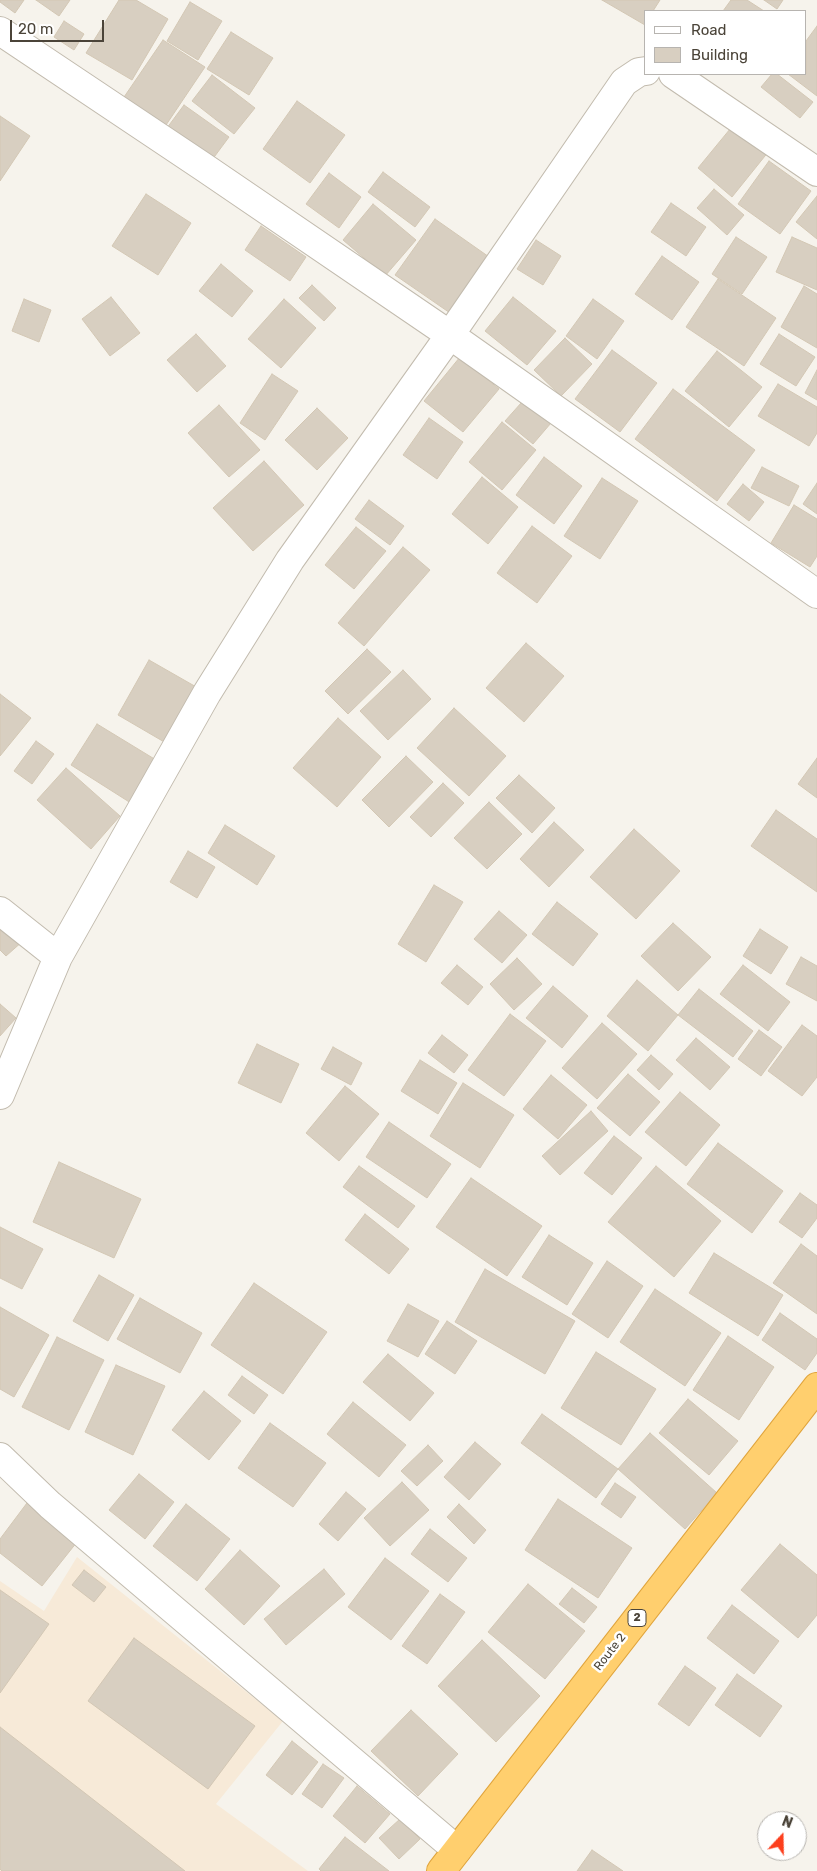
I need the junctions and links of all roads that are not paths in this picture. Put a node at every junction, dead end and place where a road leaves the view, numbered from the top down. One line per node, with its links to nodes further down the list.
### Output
1 (0, 31): 5 (street)
2 (644, 71): 5 (street)
3 (674, 75): 4 (street)
4 (817, 172)
5 (450, 334): 6 (street); 8 (street)
6 (817, 594)
7 (0, 911): 8 (street)
8 (58, 957): 9 (street)
9 (0, 1095)
10 (815, 1393): 12 (highway, Route 2 / 2)
11 (0, 1457): 12 (street)
12 (449, 1860)

